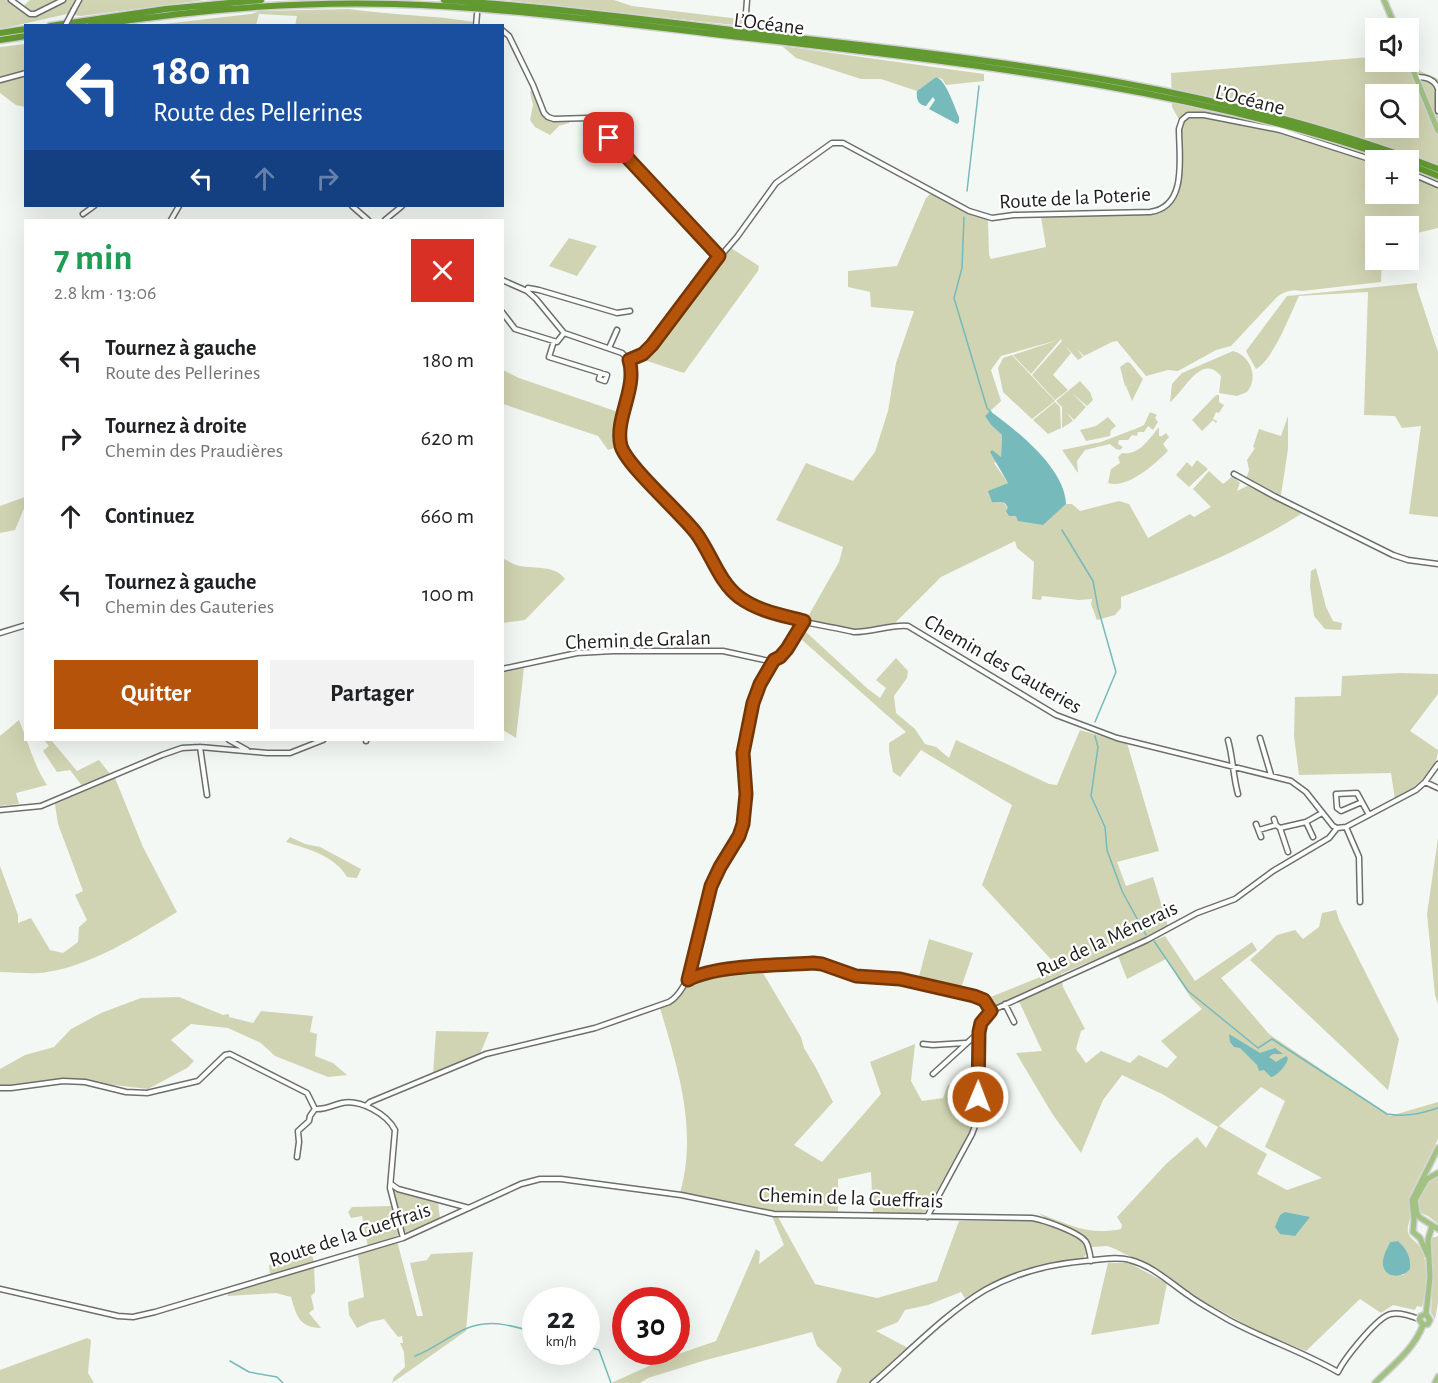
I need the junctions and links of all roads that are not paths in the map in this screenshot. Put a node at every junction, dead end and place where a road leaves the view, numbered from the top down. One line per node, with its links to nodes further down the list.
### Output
1 (12, 0): 2 (street)
2 (63, 0)
3 (79, 0): 12 (street, bridge)
4 (261, 0): 11 (highway)
5 (444, 0): 30 (highway, L’Océane)
6 (747, 0): 8 (street)
7 (1383, 0): 10 (main road)
8 (746, 13)
9 (477, 14): 14 (street)
10 (1391, 18)
11 (64, 24)
12 (66, 24)
13 (105, 24): 27 (highway, L’Océane)
14 (476, 24)
15 (24, 29): 17 (highway)
16 (504, 32): 40 (street)
17 (0, 33)
18 (24, 36): 19 (highway)
19 (0, 40)
20 (1415, 72): 22 (main road)
21 (24, 74): 23 (street)
22 (1417, 77): 24 (street); 26 (main road)
23 (0, 80)
24 (1438, 90): 25 (street)
25 (1438, 111)
26 (1438, 131)
27 (1367, 150)
28 (1365, 157): 40 (street, Route de la Poterie)
29 (1419, 168): 31 (highway)
30 (1438, 169)
31 (1438, 176)
32 (1419, 177): 33 (street)
33 (1438, 185)
34 (93, 207): 37 (street)
35 (353, 207): 38 (street)
36 (401, 207): 39 (street)
37 (83, 214)
38 (367, 219)
39 (386, 219)
40 (719, 256): 49 (street, Route de la Poterie)
41 (504, 281): 42 (street)
42 (526, 291): 43 (street); 46 (street)
43 (630, 311)
44 (504, 315): 47 (street)
45 (616, 330): 48 (street)
46 (564, 333): 47 (street); 48 (street)
47 (554, 341): 50 (street)
48 (609, 348): 49 (street)
49 (629, 360): 53 (street, Chemin des Gauteries)
50 (601, 373)
51 (1234, 474): 52 (street)
52 (1438, 564)
53 (804, 621): 56 (street); 65 (street, Chemin des Gauteries)
54 (24, 626): 55 (street)
55 (0, 633)
56 (774, 660): 57 (street, Chemin de Gralan); 86 (street)
57 (504, 669)
58 (1260, 738): 66 (street)
59 (1228, 740): 65 (street)
60 (231, 741): 63 (street)
61 (320, 741): 63 (street)
62 (200, 747): 63 (street); 70 (street); 72 (street)
63 (250, 752)
64 (1438, 764): 67 (street)
65 (1232, 766): 66 (street, Chemin des Gauteries); 69 (street)
66 (1271, 775): 73 (street, Chemin des Gauteries)
67 (1425, 782): 68 (street); 74 (street)
68 (1438, 788)
69 (1238, 794)
70 (207, 795)
71 (1362, 802): 71 (street); 74 (street)
72 (0, 810)
73 (1322, 813): 76 (street); 80 (street, Chemin des Gauteries)
74 (1369, 815): 79 (street)
75 (1274, 819): 78 (street)
76 (1306, 822): 78 (street); 83 (street)
77 (1256, 824): 81 (street)
78 (1278, 827): 81 (street); 84 (street)
79 (1346, 827): 80 (street); 85 (street)
80 (1337, 828): 87 (street, Rue de la Ménerais)
81 (1259, 830): 82 (street)
82 (1261, 837)
83 (1313, 837)
84 (1288, 852)
85 (1360, 902)
86 (688, 980): 88 (street); 97 (street)
87 (1005, 1004): 88 (street, Rue de la Ménerais); 89 (street)
88 (991, 1011): 90 (street)
89 (1014, 1022)
90 (979, 1032): 91 (street); 94 (street)
91 (971, 1040): 92 (street); 94 (street)
92 (965, 1043): 93 (street); 95 (street)
93 (923, 1044)
94 (979, 1044): 105 (street)
95 (933, 1074)
96 (0, 1088): 98 (street)
97 (366, 1106): 98 (street); 102 (street)
98 (315, 1109): 100 (street)
99 (1438, 1148): 107 (main road)
100 (297, 1157)
101 (1438, 1173): 106 (main road)
102 (390, 1184): 104 (street); 110 (street)
103 (520, 1184): 104 (street, Route de la Gueffrais); 105 (street, Chemin de la Gueffrais)
104 (469, 1208): 110 (street, Route de la Gueffrais)
105 (927, 1217): 113 (street, Chemin de la Gueffrais)
106 (1422, 1219): 107 (main road); 108 (main road)
107 (1414, 1224): 111 (main road)
108 (1436, 1229): 109 (main road)
109 (1430, 1235): 111 (main road); 112 (main road)
110 (403, 1238): 114 (street, Route de la Gueffrais)
111 (1420, 1238): 112 (main road)
112 (1428, 1256): 115 (main road)
113 (1091, 1261): 116 (street); 119 (street)
114 (0, 1289)
115 (1426, 1314): 116 (main road); 117 (main road)
116 (1419, 1319): 117 (main road)
117 (1423, 1325): 120 (main road)
118 (1438, 1377): 121 (main road)
119 (873, 1383)
120 (1376, 1383)
121 (1435, 1383)

